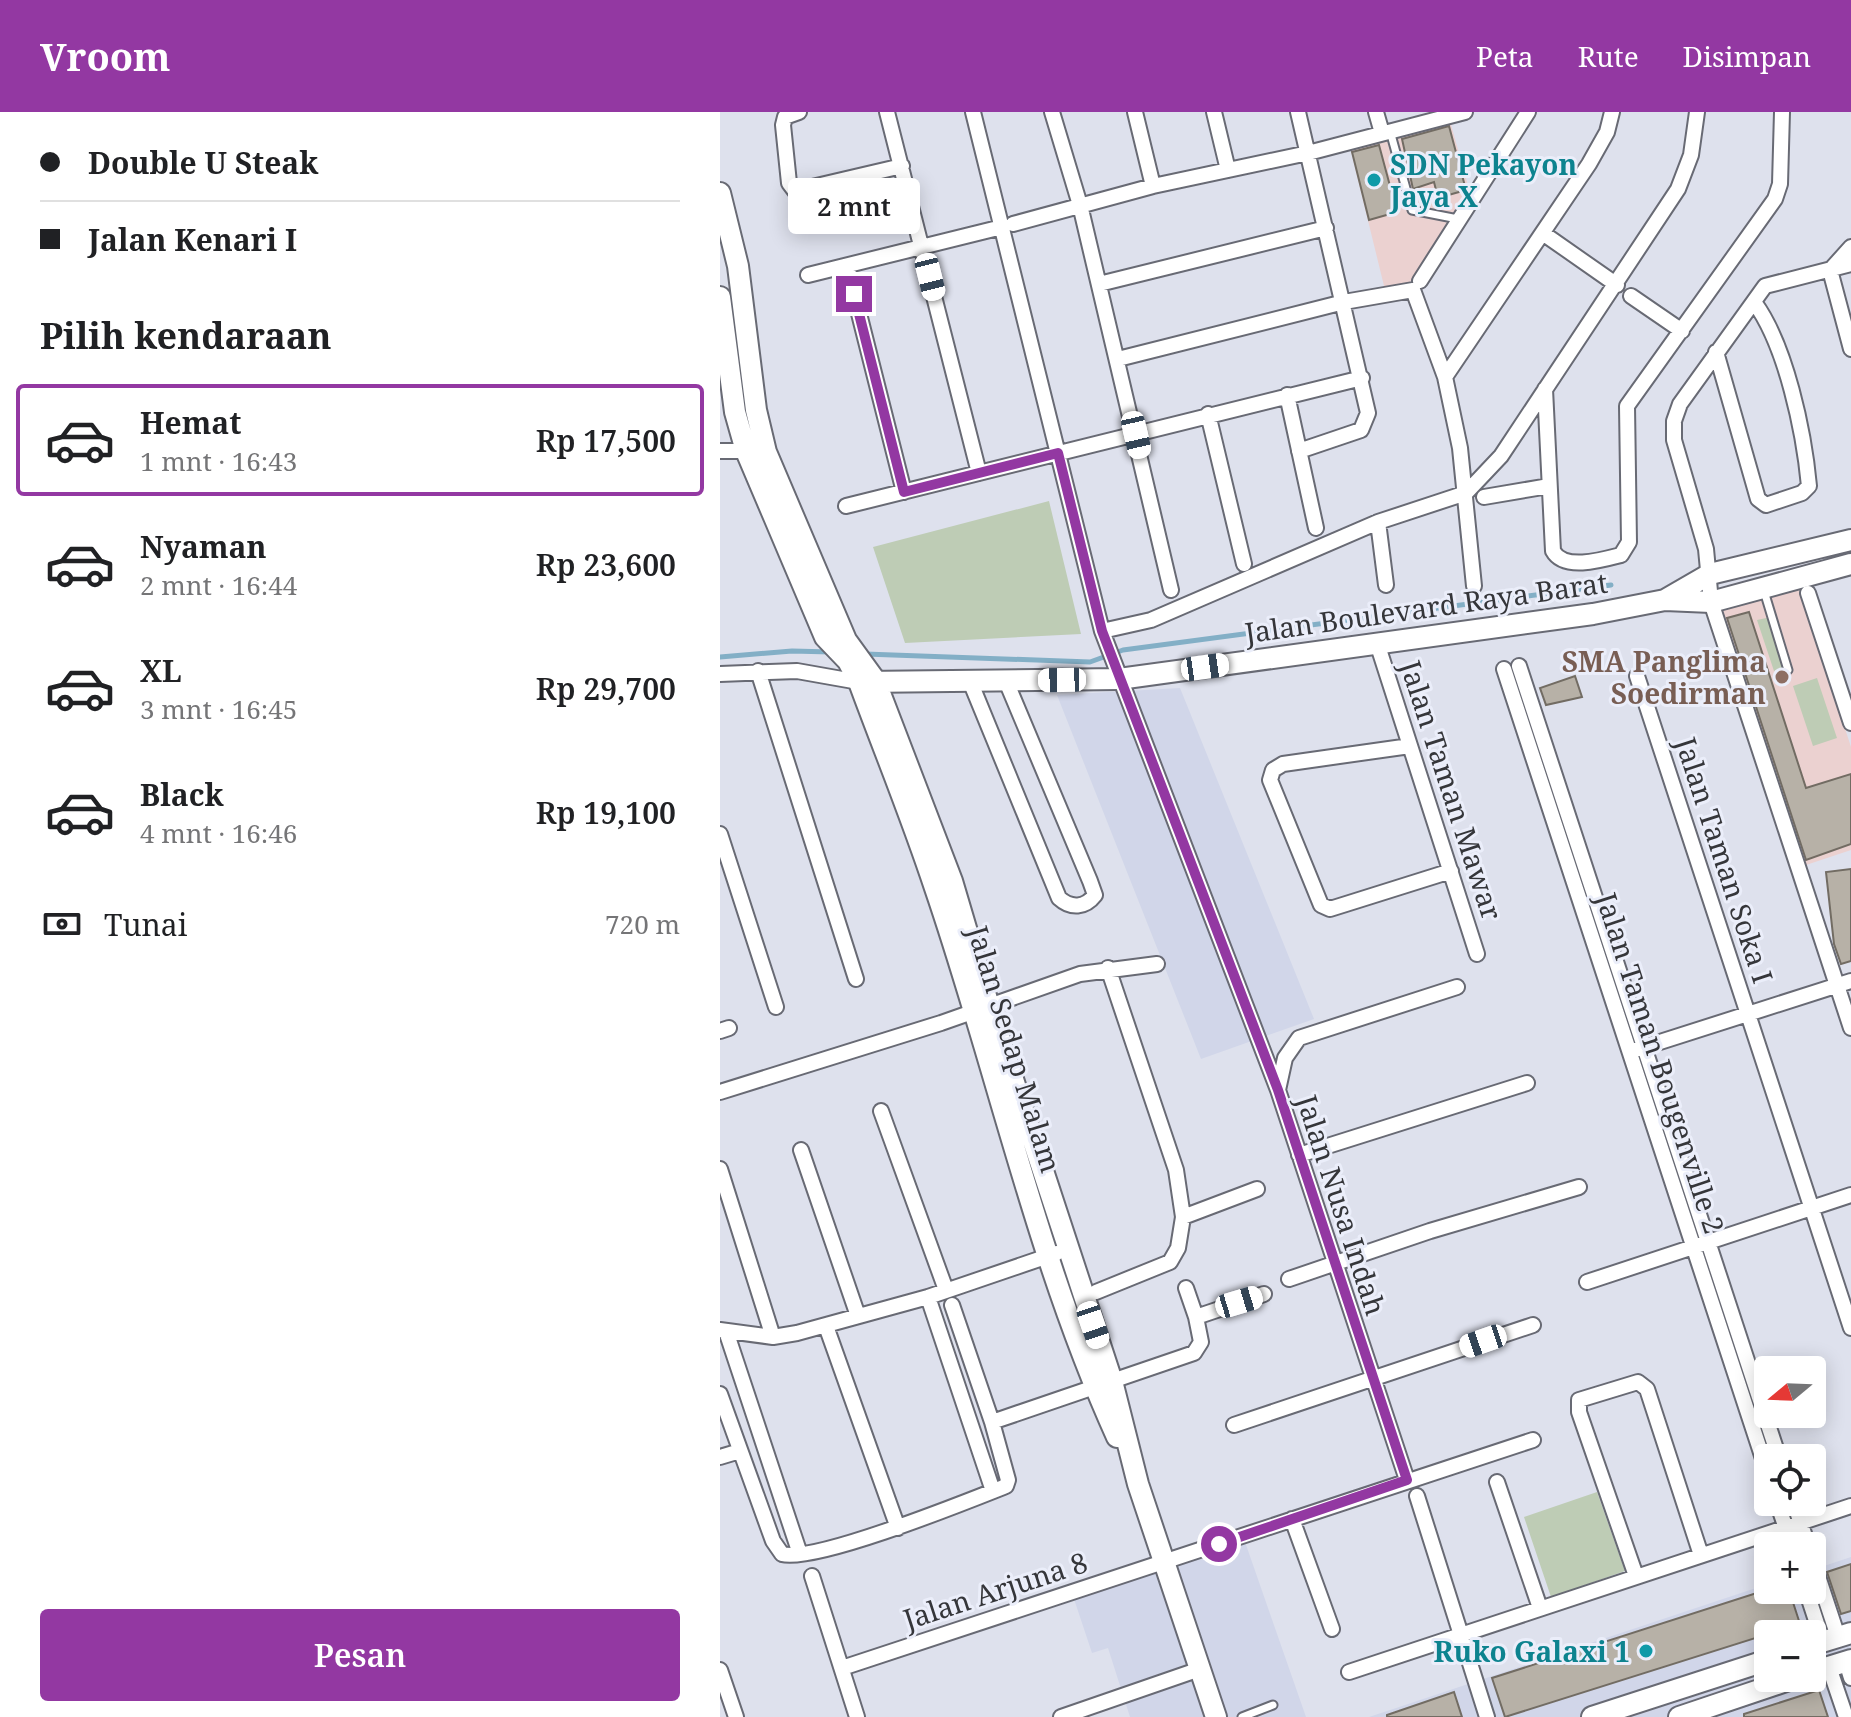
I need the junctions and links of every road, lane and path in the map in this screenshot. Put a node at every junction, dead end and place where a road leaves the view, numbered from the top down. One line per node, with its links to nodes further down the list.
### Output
1 (799, 112): 16 (street)
2 (887, 112): 16 (street)
3 (973, 112): 22 (street, Jalan Nusa Indah)
4 (1052, 112): 20 (street)
5 (1135, 112): 18 (street)
6 (1214, 112): 17 (street)
7 (1298, 112): 15 (street)
8 (1376, 112): 14 (street)
9 (1528, 112): 21 (street)
10 (1612, 112): 24 (street)
11 (1697, 112): 33 (street)
12 (1782, 112): 40 (street)
13 (1460, 113): 14 (street)
14 (1386, 132): 15 (street); 21 (lane)
15 (1308, 153): 17 (street); 23 (street)
16 (902, 166): 26 (street)
17 (1228, 170): 18 (street)
18 (1153, 186): 20 (street)
19 (720, 193): 38 (street)
20 (1080, 205): 22 (street); 32 (street)
21 (1458, 219): 31 (street)
22 (1008, 226): 26 (street); 53 (street, Jalan Nusa Indah)
23 (1326, 228): 32 (street); 36 (street)
24 (1544, 234): 33 (street); 44 (street)
25 (1851, 247): 29 (street)
26 (923, 249): 28 (street); 54 (street)
27 (1851, 264): 29 (street)
28 (847, 266): 30 (street); 56 (street)
29 (1830, 270): 37 (street); 41 (street)
30 (808, 275)
31 (1420, 281)
32 (1099, 284): 43 (street)
33 (1617, 285): 46 (street)
34 (1631, 296): 40 (street)
35 (720, 297): 39 (street)
36 (1344, 302): 43 (street); 44 (street); 45 (street)
37 (1754, 302): 42 (street); 42 (street)
38 (746, 328): 39 (street); 52 (street)
39 (725, 329): 52 (street)
40 (1682, 331): 55 (street)
41 (1851, 349)
42 (1716, 352): 65 (street)
43 (1118, 359): 49 (street)
44 (1445, 377): 57 (street)
45 (1362, 378): 47 (street); 51 (street)
46 (1545, 389): 55 (street); 57 (street)
47 (1287, 395): 48 (street); 51 (street)
48 (1208, 414): 49 (street); 63 (street)
49 (1136, 435): 53 (street); 69 (street)
50 (720, 451): 52 (street)
51 (1299, 451): 61 (street)
52 (756, 452): 78 (street, Jalan Sedap Malam)
53 (1058, 453): 54 (street); 73 (street, Jalan Nusa Indah)
54 (979, 473): 56 (street)
55 (1549, 486): 58 (street)
56 (904, 492): 59 (street)
57 (1466, 493): 60 (street); 67 (street)
58 (1484, 497)
59 (846, 506)
60 (1378, 522): 66 (street); 73 (street)
61 (1316, 528)
62 (1851, 540): 65 (street)
63 (1244, 564)
64 (1851, 564): 68 (street)
65 (1710, 574): 71 (street); 72 (street)
66 (1386, 585)
67 (1474, 586)
68 (1763, 586): 72 (street); 76 (lane)
69 (1171, 590)
70 (1808, 593): 84 (street)
71 (1665, 600): 72 (street); 74 (street, Jalan Boulevard Raya Barat)
72 (1711, 602): 92 (street)
73 (1104, 638): 79 (street, Jalan Nusa Indah)
74 (1377, 643): 79 (street, Jalan Boulevard Raya Barat); 85 (street, Jalan Taman Mawar)
75 (1512, 668): 98 (street, Jalan Taman Bougenville 2)
76 (1788, 670)
77 (758, 671): 78 (street); 80 (street); 91 (street)
78 (862, 671): 82 (street, Jalan Boulevard Raya Barat); 95 (street, Jalan Sedap Malam)
79 (1117, 672): 83 (street, Jalan Boulevard Raya Barat); 100 (street, Jalan Nusa Indah)
80 (720, 674)
81 (1637, 676): 96 (street, Jalan Taman Soka I)
82 (970, 681): 83 (street, Jalan Boulevard Raya Barat); 83 (street)
83 (1006, 681)
84 (1851, 723)
85 (1410, 746): 87 (street, Jalan Taman Mawar); 87 (street)
86 (720, 834): 94 (street)
87 (1451, 871): 88 (street, Jalan Taman Mawar)
88 (1477, 954)
89 (1157, 964): 90 (street)
90 (1108, 968): 95 (street); 110 (street)
91 (856, 979)
92 (1844, 983): 96 (street); 97 (street)
93 (1457, 987): 100 (street)
94 (776, 1007)
95 (981, 1009): 101 (street); 112 (street, Jalan Sedap Malam)
96 (1748, 1014): 98 (street); 109 (street, Jalan Taman Soka I)
97 (1851, 1028)
98 (1637, 1050): 111 (street, Jalan Taman Bougenville 2)
99 (1527, 1083): 104 (street)
100 (1278, 1090): 104 (street, Jalan Nusa Indah)
101 (720, 1092)
102 (881, 1111): 117 (street)
103 (801, 1150): 122 (street)
104 (1299, 1155): 113 (street, Jalan Nusa Indah)
105 (720, 1169): 128 (street)
106 (1579, 1187): 113 (street)
107 (1257, 1189): 110 (street)
108 (1851, 1195): 109 (street)
109 (1812, 1208): 111 (street); 126 (street, Jalan Taman Soka I)
110 (1183, 1217): 118 (street)
111 (1701, 1243): 115 (street); 135 (street, Jalan Taman Bougenville 2); 136 (street, Jalan Taman Bougenville 2)
112 (1060, 1252): 117 (street); 130 (street, Jalan Sedap Malam)
113 (1334, 1265): 114 (street); 129 (street, Jalan Nusa Indah)
114 (1289, 1279)
115 (1587, 1282)
116 (1186, 1288): 123 (street)
117 (946, 1290): 120 (street)
118 (1096, 1292)
119 (1264, 1294): 123 (street)
120 (928, 1297): 122 (street); 141 (street)
121 (952, 1305): 132 (street)
122 (858, 1316): 125 (street)
123 (1196, 1317): 130 (street)
124 (1533, 1325): 129 (street)
125 (826, 1326): 128 (street); 148 (street)
126 (1851, 1328)
127 (723, 1331): 128 (street); 151 (street)
128 (773, 1337)
129 (1371, 1379): 133 (street); 139 (street, Jalan Nusa Indah)
130 (1103, 1384): 132 (street); 153 (street, Jalan Sedap Malam)
131 (720, 1394): 137 (street)
132 (992, 1422): 141 (street)
133 (1234, 1425)
134 (1533, 1440): 139 (street, Jalan Arjuna 8)
135 (1759, 1444)
136 (1774, 1444)
137 (740, 1451): 138 (street); 151 (street)
138 (720, 1457)
139 (1407, 1480): 146 (street, Jalan Arjuna 8)
140 (1497, 1482): 158 (street)
141 (993, 1491): 148 (street)
142 (1417, 1496): 160 (street)
143 (1851, 1506): 147 (street)
144 (1787, 1516): 147 (street)
145 (1793, 1516): 147 (street)
146 (1292, 1519): 153 (street, Jalan Arjuna 8); 159 (street)
147 (1793, 1524): 149 (street); 150 (street); 152 (street)
148 (898, 1528): 151 (street)
149 (1793, 1532)
150 (1798, 1532)
151 (800, 1554)
152 (1701, 1555): 155 (street); 155 (street)
153 (1164, 1562): 163 (street, Jalan Arjuna 8); 165 (street, Jalan Sedap Malam)
154 (812, 1576): 163 (street)
155 (1636, 1576): 158 (street)
156 (1813, 1604): 161 (street)
157 (1823, 1604): 161 (street)
158 (1540, 1608): 160 (street)
159 (1332, 1629)
160 (1461, 1634): 167 (street); 176 (street)
161 (1831, 1639)
162 (1754, 1665): 169 (street)
163 (842, 1668): 172 (street)
164 (1838, 1668): 180 (street)
165 (1200, 1669): 173 (street); 174 (street, Jalan Sedap Malam)
166 (720, 1670): 171 (street)
167 (1349, 1672)
168 (1754, 1692): 179 (street)
169 (1660, 1695): 177 (street); 178 (street)
170 (1273, 1705): 175 (lane)
171 (730, 1712)
172 (857, 1717)
173 (1061, 1717)
174 (1216, 1717)
175 (1242, 1717)
176 (1487, 1717)
177 (1592, 1717)
178 (1667, 1717)
179 (1679, 1717)
180 (1846, 1717)

